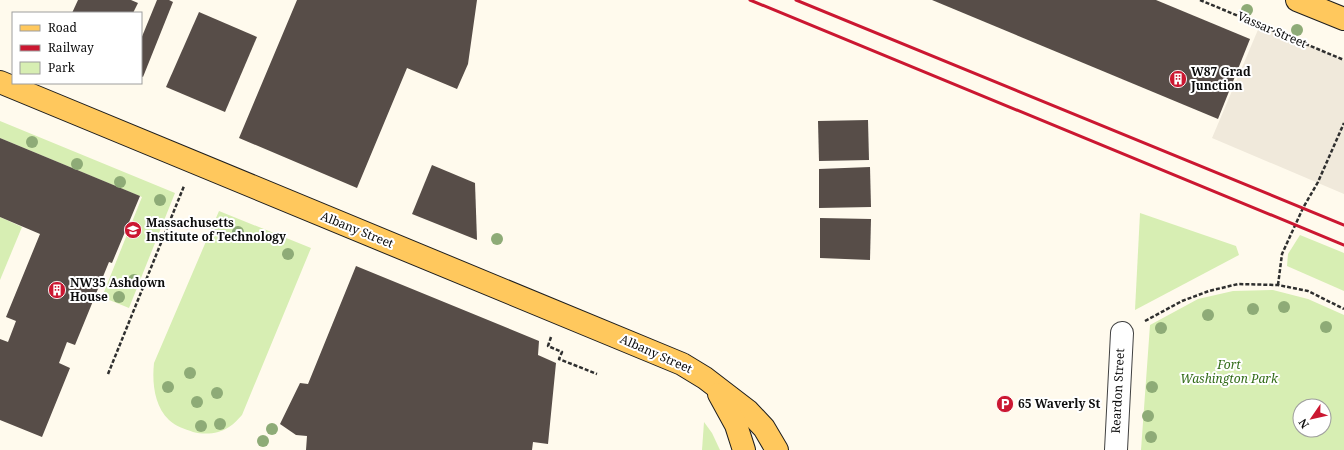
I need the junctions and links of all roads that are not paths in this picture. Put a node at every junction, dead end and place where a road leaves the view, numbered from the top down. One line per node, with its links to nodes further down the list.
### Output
1 (1302, 1): 2 (main road)
2 (1344, 19)
3 (0, 82): 5 (main road, Albany Street)
4 (1122, 333): 8 (street, Reardon Street)
5 (712, 383): 6 (main road, Albany Street); 7 (main road, Albany Street)
6 (744, 450)
7 (777, 450)
8 (1116, 450)

